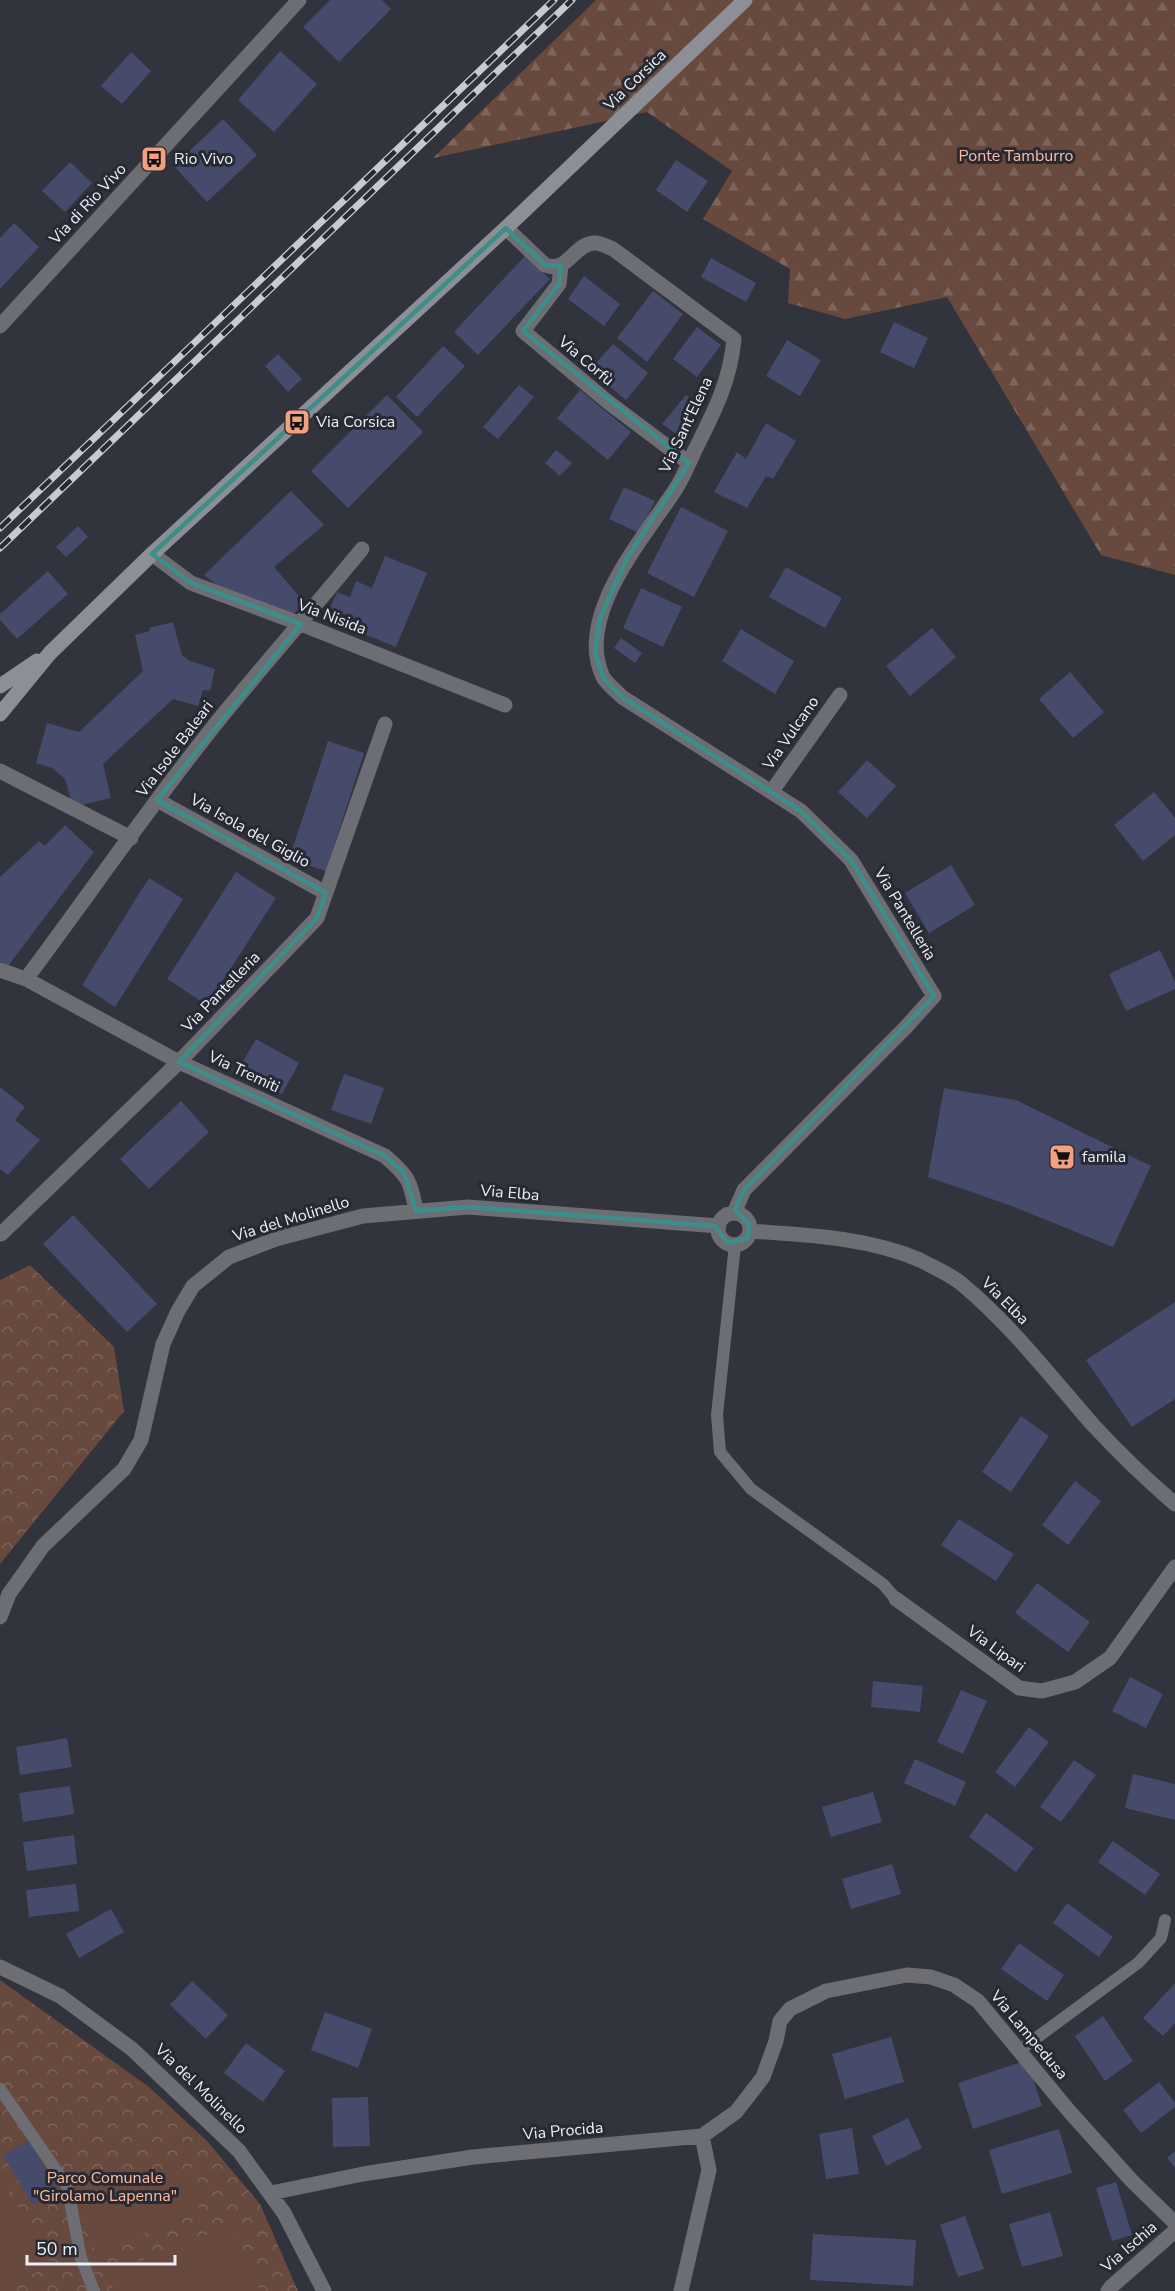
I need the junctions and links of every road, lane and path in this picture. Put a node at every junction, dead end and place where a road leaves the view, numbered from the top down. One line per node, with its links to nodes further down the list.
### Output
1 (298, 0): 5 (street, Via di Rio Vivo)
2 (745, 0): 3 (main road, Via Corsica)
3 (506, 228): 4 (street); 8 (main road, Via Corsica)
4 (561, 266): 6 (street, Via Corfù); 6 (street, Via Sant'Elena)
5 (0, 326)
6 (689, 463): 11 (street, Via Sant'Elena)
7 (362, 549): 9 (street, Via Isole Baleari)
8 (152, 554): 9 (street, Via Nisida); 10 (main road, Via Corsica)
9 (301, 624): 14 (street, Via Nisida); 19 (street, Via Isole Baleari)
10 (50, 652): 12 (main road, Via Corsica); 15 (main road, Via Corsica)
11 (604, 679): 18 (street, Via Pantelleria)
12 (0, 686)
13 (840, 695): 18 (street, Via Vulcano)
14 (505, 705)
15 (0, 714)
16 (385, 724): 21 (street, Via Pantelleria)
17 (0, 771): 20 (street)
18 (772, 791): 27 (street, Via Pantelleria)
19 (157, 800): 20 (street, Via Isole Baleari); 21 (street, Via Isola del Giglio)
20 (131, 838): 23 (street, Via Isole Baleari)
21 (326, 893): 24 (street, Via Pantelleria)
22 (2, 974): 23 (street, Via Tremiti)
23 (26, 980): 24 (street, Via Tremiti)
24 (179, 1062): 26 (street, Via Tremiti); 30 (street, Via Pantelleria)
25 (441, 1208): 26 (street, Via del Molinello); 28 (street, Via Elba)
26 (416, 1211): 35 (street, Via del Molinello)
27 (734, 1213): 28 (street); 29 (street)
28 (719, 1226): 31 (street)
29 (750, 1231): 31 (street); 32 (street, Via Elba)
30 (1, 1234)
31 (735, 1245): 34 (lane)
32 (1175, 1504)
33 (1175, 1567): 34 (street, Via Lipari)
34 (896, 1599)
35 (0, 1617)
36 (1165, 1920): 38 (lane)
37 (0, 1966): 41 (street, Via del Molinello)
38 (1020, 2050): 40 (street, Via Lampedusa); 42 (street, Via Lampedusa)
39 (0, 2089): 44 (lane)
40 (702, 2136): 41 (street, Via Procida); 46 (street)
41 (271, 2193): 45 (street, Via del Molinello)
42 (1175, 2223)
43 (1175, 2231): 47 (street, Via Ischia)
44 (94, 2291)
45 (324, 2291)
46 (681, 2291)
47 (1108, 2291)

